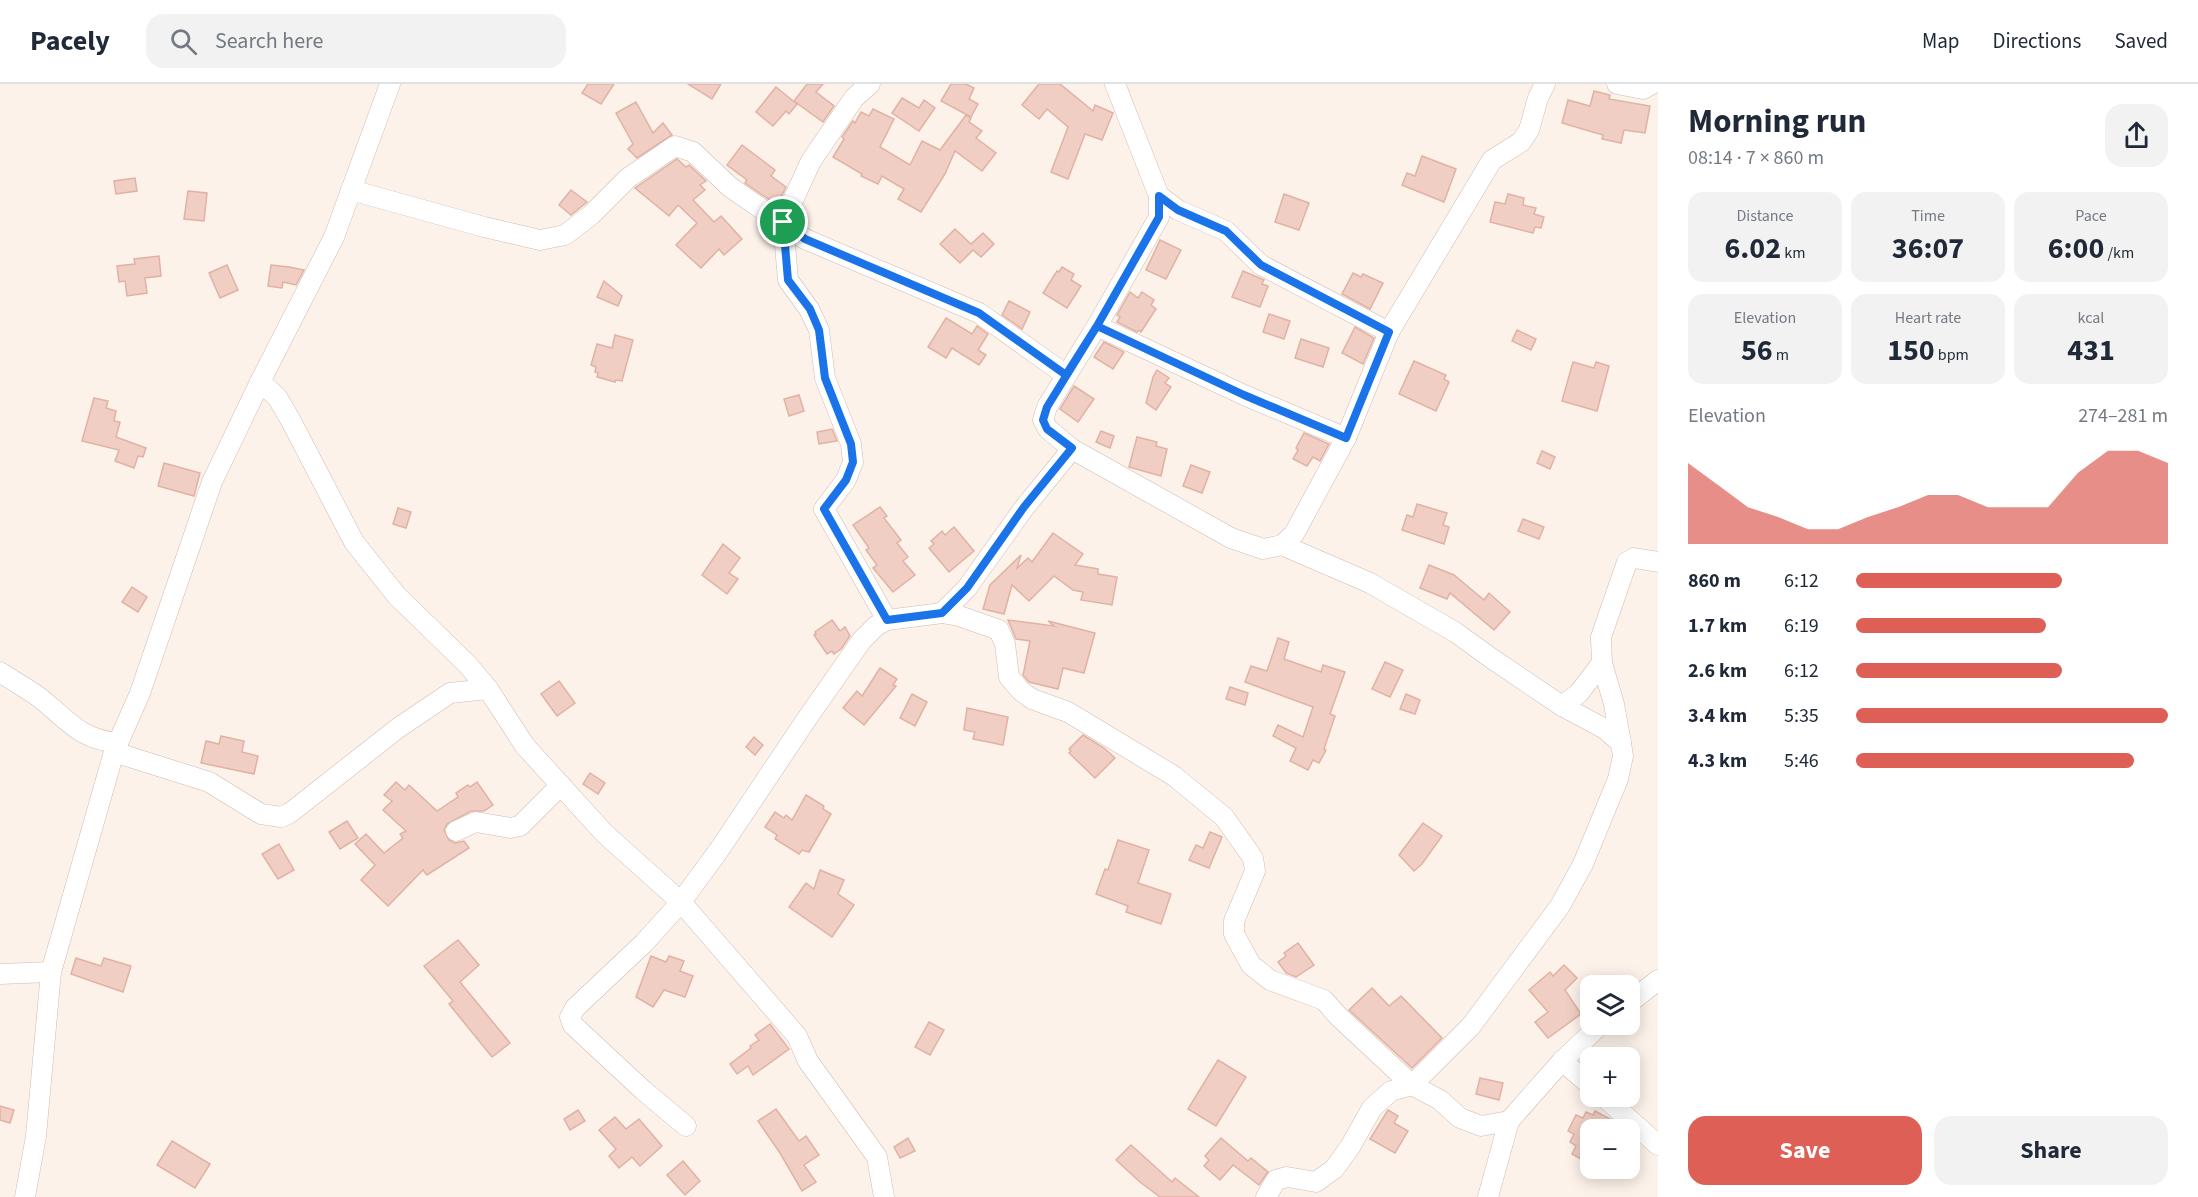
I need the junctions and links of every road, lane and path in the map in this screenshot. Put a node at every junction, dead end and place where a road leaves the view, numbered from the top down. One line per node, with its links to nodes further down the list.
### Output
1 (390, 84): 7 (street)
2 (870, 84): 9 (street)
3 (1115, 84): 8 (street)
4 (1545, 84): 11 (street)
5 (1617, 84): 6 (street)
6 (1652, 84)
7 (351, 190): 9 (street); 13 (street)
8 (1159, 196): 10 (street); 11 (street)
9 (783, 222): 12 (street); 19 (street)
10 (1097, 326): 12 (street); 14 (street)
11 (1389, 332): 14 (street)
12 (1066, 375): 15 (street)
13 (260, 381): 22 (street); 25 (street)
14 (1346, 438): 16 (street)
15 (1072, 448): 16 (street); 18 (street)
16 (1282, 545): 23 (street)
17 (1658, 562): 20 (street)
18 (942, 613): 19 (street); 36 (street)
19 (887, 620): 28 (street)
20 (1602, 663): 23 (street); 24 (street)
21 (0, 672): 25 (street)
22 (488, 689): 25 (street); 26 (street)
23 (1562, 706): 24 (street)
24 (1621, 743): 36 (street)
25 (116, 747): 29 (street)
26 (561, 785): 27 (street); 28 (street)
27 (456, 831)
28 (681, 902): 39 (street); 42 (street)
29 (51, 972): 30 (street); 41 (street)
30 (0, 974)
31 (1658, 980): 32 (street)
32 (1640, 994)
33 (1589, 1035): 34 (street)
34 (1562, 1061): 35 (street); 38 (street)
35 (1580, 1076)
36 (1412, 1085): 38 (street); 43 (street)
37 (1615, 1107): 40 (street)
38 (1509, 1121): 44 (street)
39 (686, 1126)
40 (1658, 1145)
41 (26, 1197)
42 (884, 1197)
43 (1266, 1197)
44 (1488, 1197)

